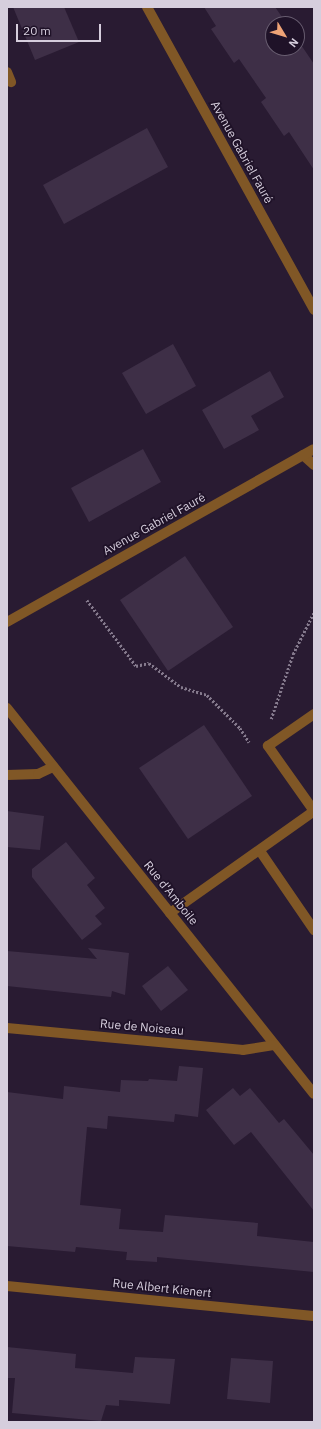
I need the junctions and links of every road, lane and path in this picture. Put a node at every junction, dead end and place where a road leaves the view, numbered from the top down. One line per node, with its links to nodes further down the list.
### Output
1 (147, 7): 4 (street, Avenue Gabriel Fauré)
2 (7, 72): 3 (street)
3 (11, 82)
4 (314, 310)
5 (314, 449): 6 (street, Avenue Gabriel Fauré)
6 (303, 456): 7 (street); 8 (street, Avenue Gabriel Fauré)
7 (314, 465)
8 (75, 584): 10 (street, Avenue Gabriel Fauré); 13 (path)
9 (314, 612): 13 (path)
10 (7, 622)
11 (7, 708): 14 (street, Rue d'Amboile)
12 (314, 714): 13 (street)
13 (268, 746): 16 (street)
14 (53, 766): 15 (street); 17 (street, Rue d'Amboile)
15 (7, 775)
16 (260, 851): 17 (street); 18 (street)
17 (170, 913): 20 (street, Rue d'Amboile)
18 (314, 930)
19 (7, 1028): 20 (street, Rue de Noiseau)
20 (274, 1045): 21 (street, Rue d'Amboile)
21 (314, 1094)
22 (7, 1286): 23 (street, Rue Albert Kienert)
23 (314, 1316)

